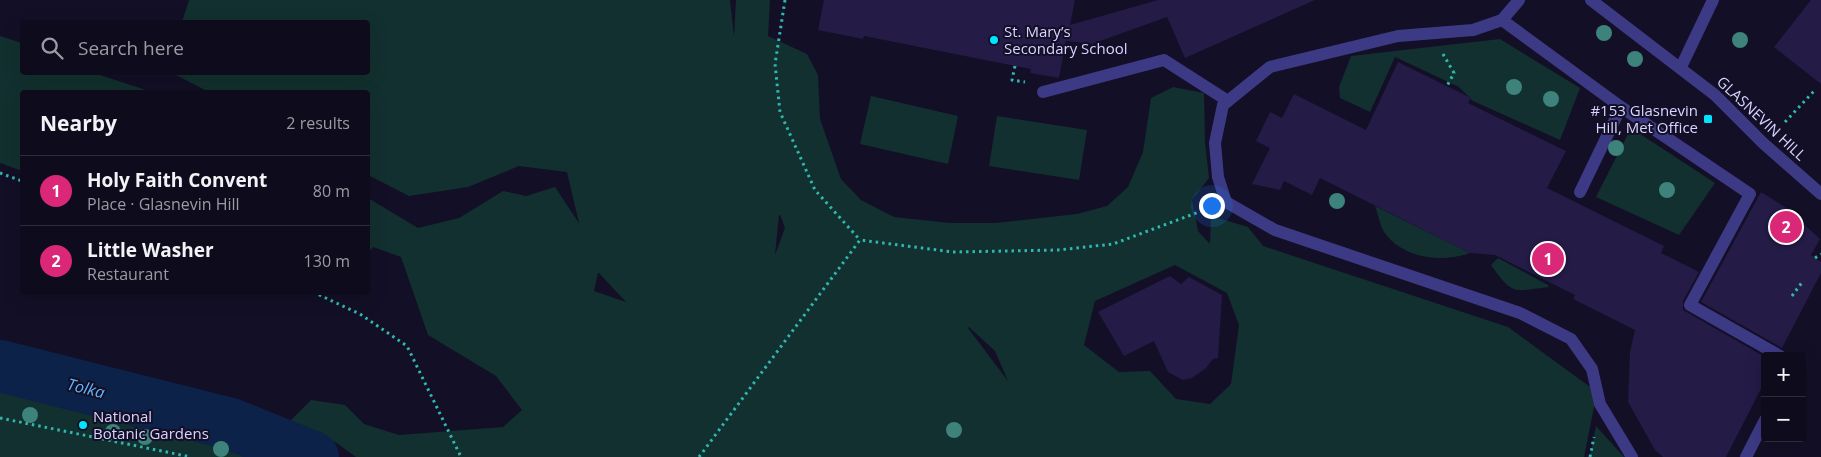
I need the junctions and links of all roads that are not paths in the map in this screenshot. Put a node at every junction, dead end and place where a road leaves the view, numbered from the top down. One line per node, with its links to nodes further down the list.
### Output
1 (1519, 0): 4 (street)
2 (1591, 0): 5 (street, GLASNEVIN HILL)
3 (1713, 0): 5 (street)
4 (1502, 20): 7 (street); 8 (street)
5 (1681, 67): 10 (street, GLASNEVIN HILL)
6 (1043, 92): 7 (street)
7 (1228, 101): 13 (street)
8 (1621, 107): 9 (street); 11 (street)
9 (1580, 192)
10 (1821, 194)
11 (1773, 352)
12 (1761, 428): 14 (street)
13 (1632, 457)
14 (1746, 457)

